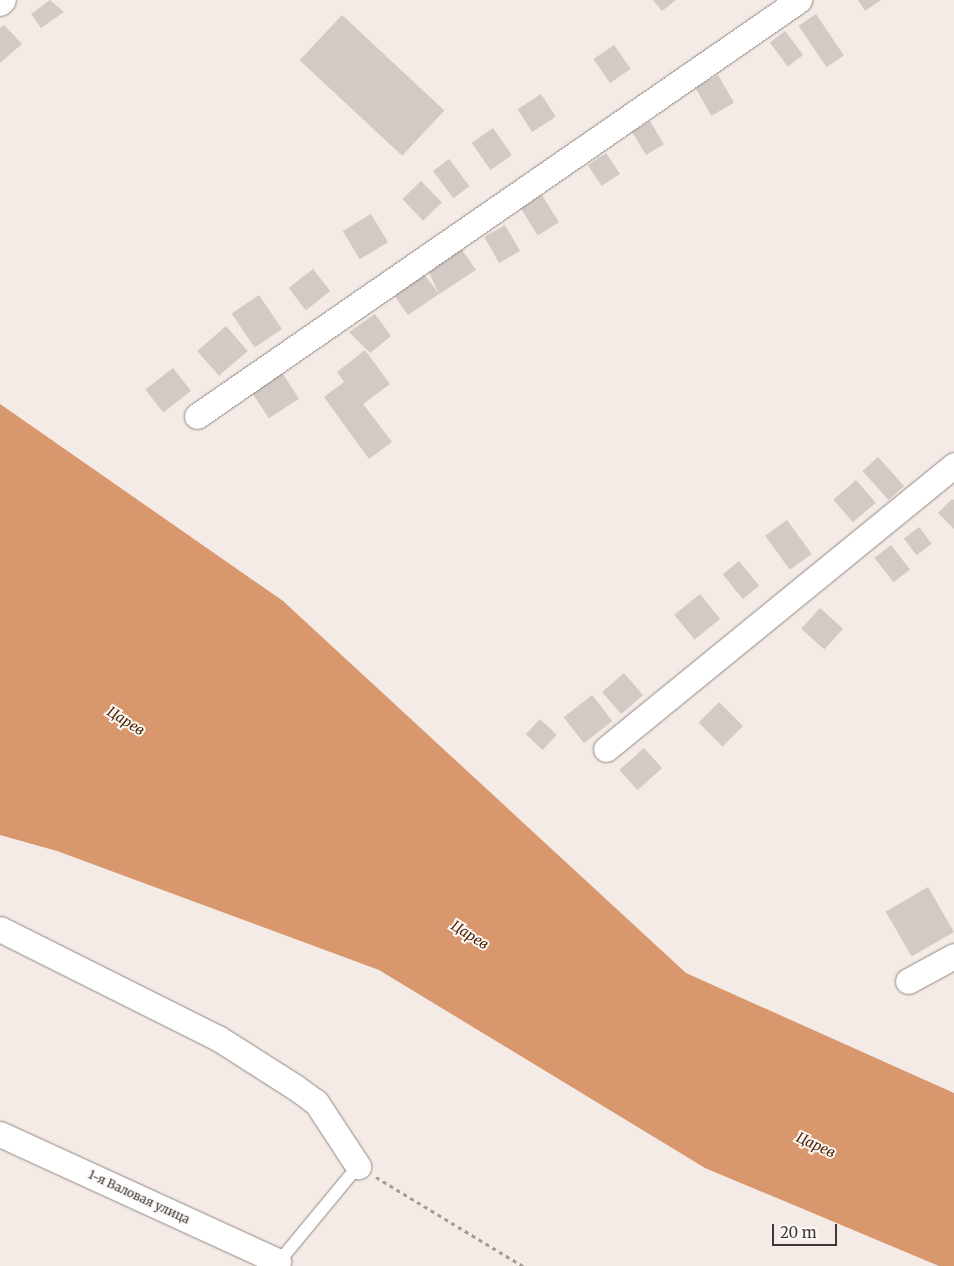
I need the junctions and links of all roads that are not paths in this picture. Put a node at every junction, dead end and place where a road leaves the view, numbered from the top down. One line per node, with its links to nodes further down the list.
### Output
1 (4, 0): 3 (street)
2 (799, 0): 4 (street)
3 (0, 3)
4 (197, 416)
5 (954, 465): 6 (street)
6 (606, 749)
7 (0, 929): 11 (street)
8 (954, 956): 9 (street)
9 (908, 981)
10 (0, 1134): 12 (street, 1-я Валовая улица)
11 (358, 1166): 12 (lane)
12 (277, 1264)

